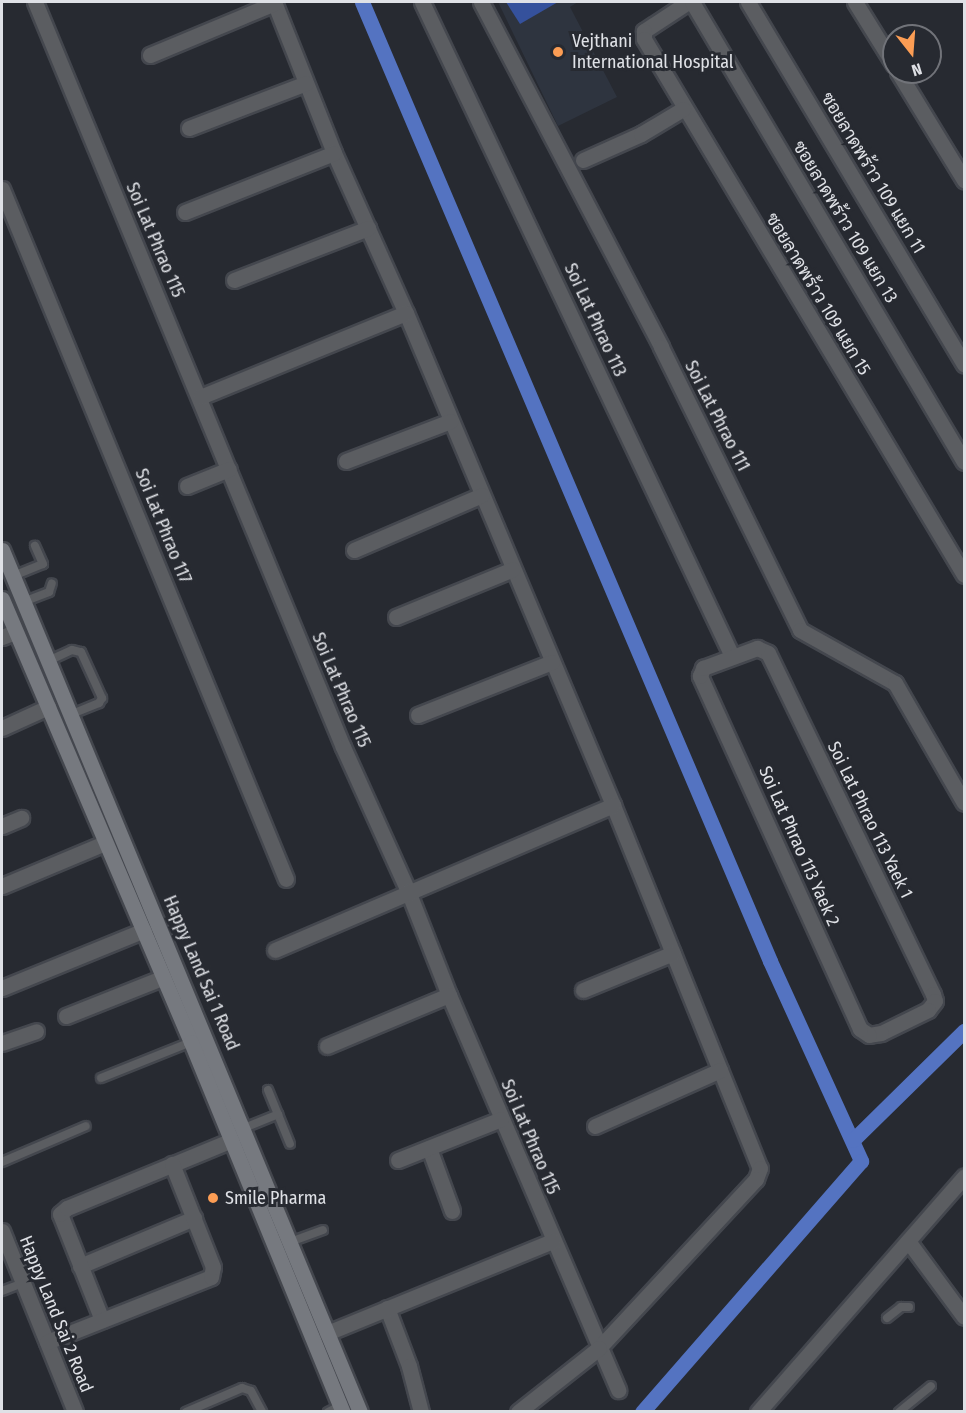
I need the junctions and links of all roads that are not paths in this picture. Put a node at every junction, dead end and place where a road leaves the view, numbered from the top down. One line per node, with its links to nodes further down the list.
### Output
1 (35, 2): 23 (street, Soi Lat Phrao 115)
2 (274, 2): 9 (street); 10 (street)
3 (422, 2): 41 (street, Soi Lat Phrao 113)
4 (482, 2): 48 (street, Soi Lat Phrao 111)
5 (690, 2): 12 (street, ซอยลาดพร้าว 109 แยก 15); 26 (street, ซอยลาดพร้าว 109 แยก 13)
6 (748, 2): 22 (street, ซอยลาดพร้าว 109 แยก 11)
7 (855, 2): 8 (street)
8 (882, 46)
9 (150, 54)
10 (306, 83): 13 (street); 14 (street)
11 (905, 84): 16 (street)
12 (683, 109): 15 (street); 34 (street, ซอยลาดพร้าว 109 แยก 15)
13 (189, 128)
14 (334, 153): 18 (street); 19 (street)
15 (583, 160)
16 (964, 180)
17 (2, 189): 54 (street, Soi Lat Phrao 117)
18 (185, 212)
19 (368, 228): 20 (street); 21 (street)
20 (234, 280)
21 (406, 313): 23 (street); 24 (street)
22 (964, 364)
23 (200, 397): 27 (street, Soi Lat Phrao 115)
24 (451, 421): 25 (street); 29 (street)
25 (346, 461)
26 (964, 462)
27 (229, 469): 28 (street); 56 (street, Soi Lat Phrao 115)
28 (187, 486)
29 (482, 495): 32 (street); 33 (street)
30 (35, 546): 35 (lane)
31 (2, 550): 35 (street, Happy Land Sai 1 Road)
32 (354, 550)
33 (513, 569): 39 (street); 43 (street)
34 (964, 575)
35 (12, 576): 38 (street, Happy Land Sai 1 Road)
36 (52, 583): 38 (lane)
37 (2, 599): 40 (street, Happy Land Sai 1 Road)
38 (23, 602): 42 (street, Happy Land Sai 1 Road)
39 (396, 617)
40 (8, 634): 44 (street, Happy Land Sai 1 Road)
41 (732, 656): 65 (street, Soi Lat Phrao 113 Yaek 1); 65 (street, Soi Lat Phrao 113 Yaek 2)
42 (48, 661): 45 (street, Happy Land Sai 1 Road); 45 (lane)
43 (552, 662): 46 (street); 49 (street)
44 (48, 707): 47 (street); 53 (street, Happy Land Sai 1 Road)
45 (72, 714): 52 (street, Happy Land Sai 1 Road)
46 (418, 715)
47 (2, 728)
48 (964, 803)
49 (613, 805): 56 (street); 59 (street)
50 (21, 818): 51 (street)
51 (2, 826)
52 (123, 835): 53 (street); 77 (street, Happy Land Sai 1 Road)
53 (105, 843): 55 (street); 57 (street, Happy Land Sai 1 Road)
54 (286, 879)
55 (2, 886)
56 (408, 891): 58 (street); 63 (street, Soi Lat Phrao 115)
57 (144, 930): 60 (street, Happy Land Sai 1 Road); 61 (street)
58 (275, 950)
59 (673, 953): 62 (street); 70 (street)
60 (164, 977): 64 (street); 67 (street, Happy Land Sai 1 Road)
61 (2, 988)
62 (583, 990)
63 (448, 995): 69 (street); 74 (street, Soi Lat Phrao 115)
64 (66, 1016)
65 (900, 1024)
66 (36, 1031): 68 (street)
67 (191, 1042): 71 (lane); 78 (street, Happy Land Sai 1 Road)
68 (2, 1043)
69 (327, 1046)
70 (720, 1070): 76 (street); 104 (street)
71 (100, 1078)
72 (268, 1090): 73 (lane)
73 (278, 1114): 77 (lane); 79 (lane)
74 (501, 1119): 80 (street); 91 (street, Soi Lat Phrao 115)
75 (87, 1126): 82 (lane)
76 (595, 1126)
77 (245, 1131): 78 (street); 85 (street, Happy Land Sai 1 Road)
78 (232, 1140): 83 (street); 86 (street, Happy Land Sai 1 Road)
79 (290, 1144)
80 (429, 1148): 81 (street); 87 (street)
81 (398, 1160)
82 (2, 1162)
83 (172, 1164): 88 (street); 94 (street)
84 (964, 1177): 92 (street)
85 (272, 1196): 86 (street); 93 (street, Happy Land Sai 1 Road)
86 (256, 1201): 107 (street, Happy Land Sai 1 Road)
87 (452, 1211)
88 (194, 1218): 94 (street); 101 (street)
89 (323, 1230): 93 (lane)
90 (2, 1231): 95 (street, Happy Land Sai 2 Road)
91 (553, 1241): 98 (street); 104 (street, Soi Lat Phrao 115)
92 (908, 1241): 99 (street); 114 (street)
93 (290, 1242): 102 (street, Happy Land Sai 1 Road)
94 (80, 1266): 101 (street)
95 (22, 1282): 96 (lane); 103 (street, Happy Land Sai 2 Road)
96 (2, 1291)
97 (909, 1307): 100 (lane)
98 (387, 1308): 102 (street); 112 (street)
99 (964, 1317)
100 (887, 1318)
101 (102, 1320): 103 (street)
102 (327, 1333): 111 (street, Happy Land Sai 1 Road)
103 (47, 1342): 108 (street, Happy Land Sai 2 Road)
104 (599, 1348): 106 (street, Soi Lat Phrao 115); 113 (street)
105 (931, 1386): 115 (lane)
106 (618, 1390)
107 (337, 1410)
108 (75, 1412)
109 (186, 1412): 110 (lane)
110 (262, 1412)
111 (360, 1412)
112 (421, 1412)
113 (518, 1412)
114 (758, 1412)
115 (899, 1412)

